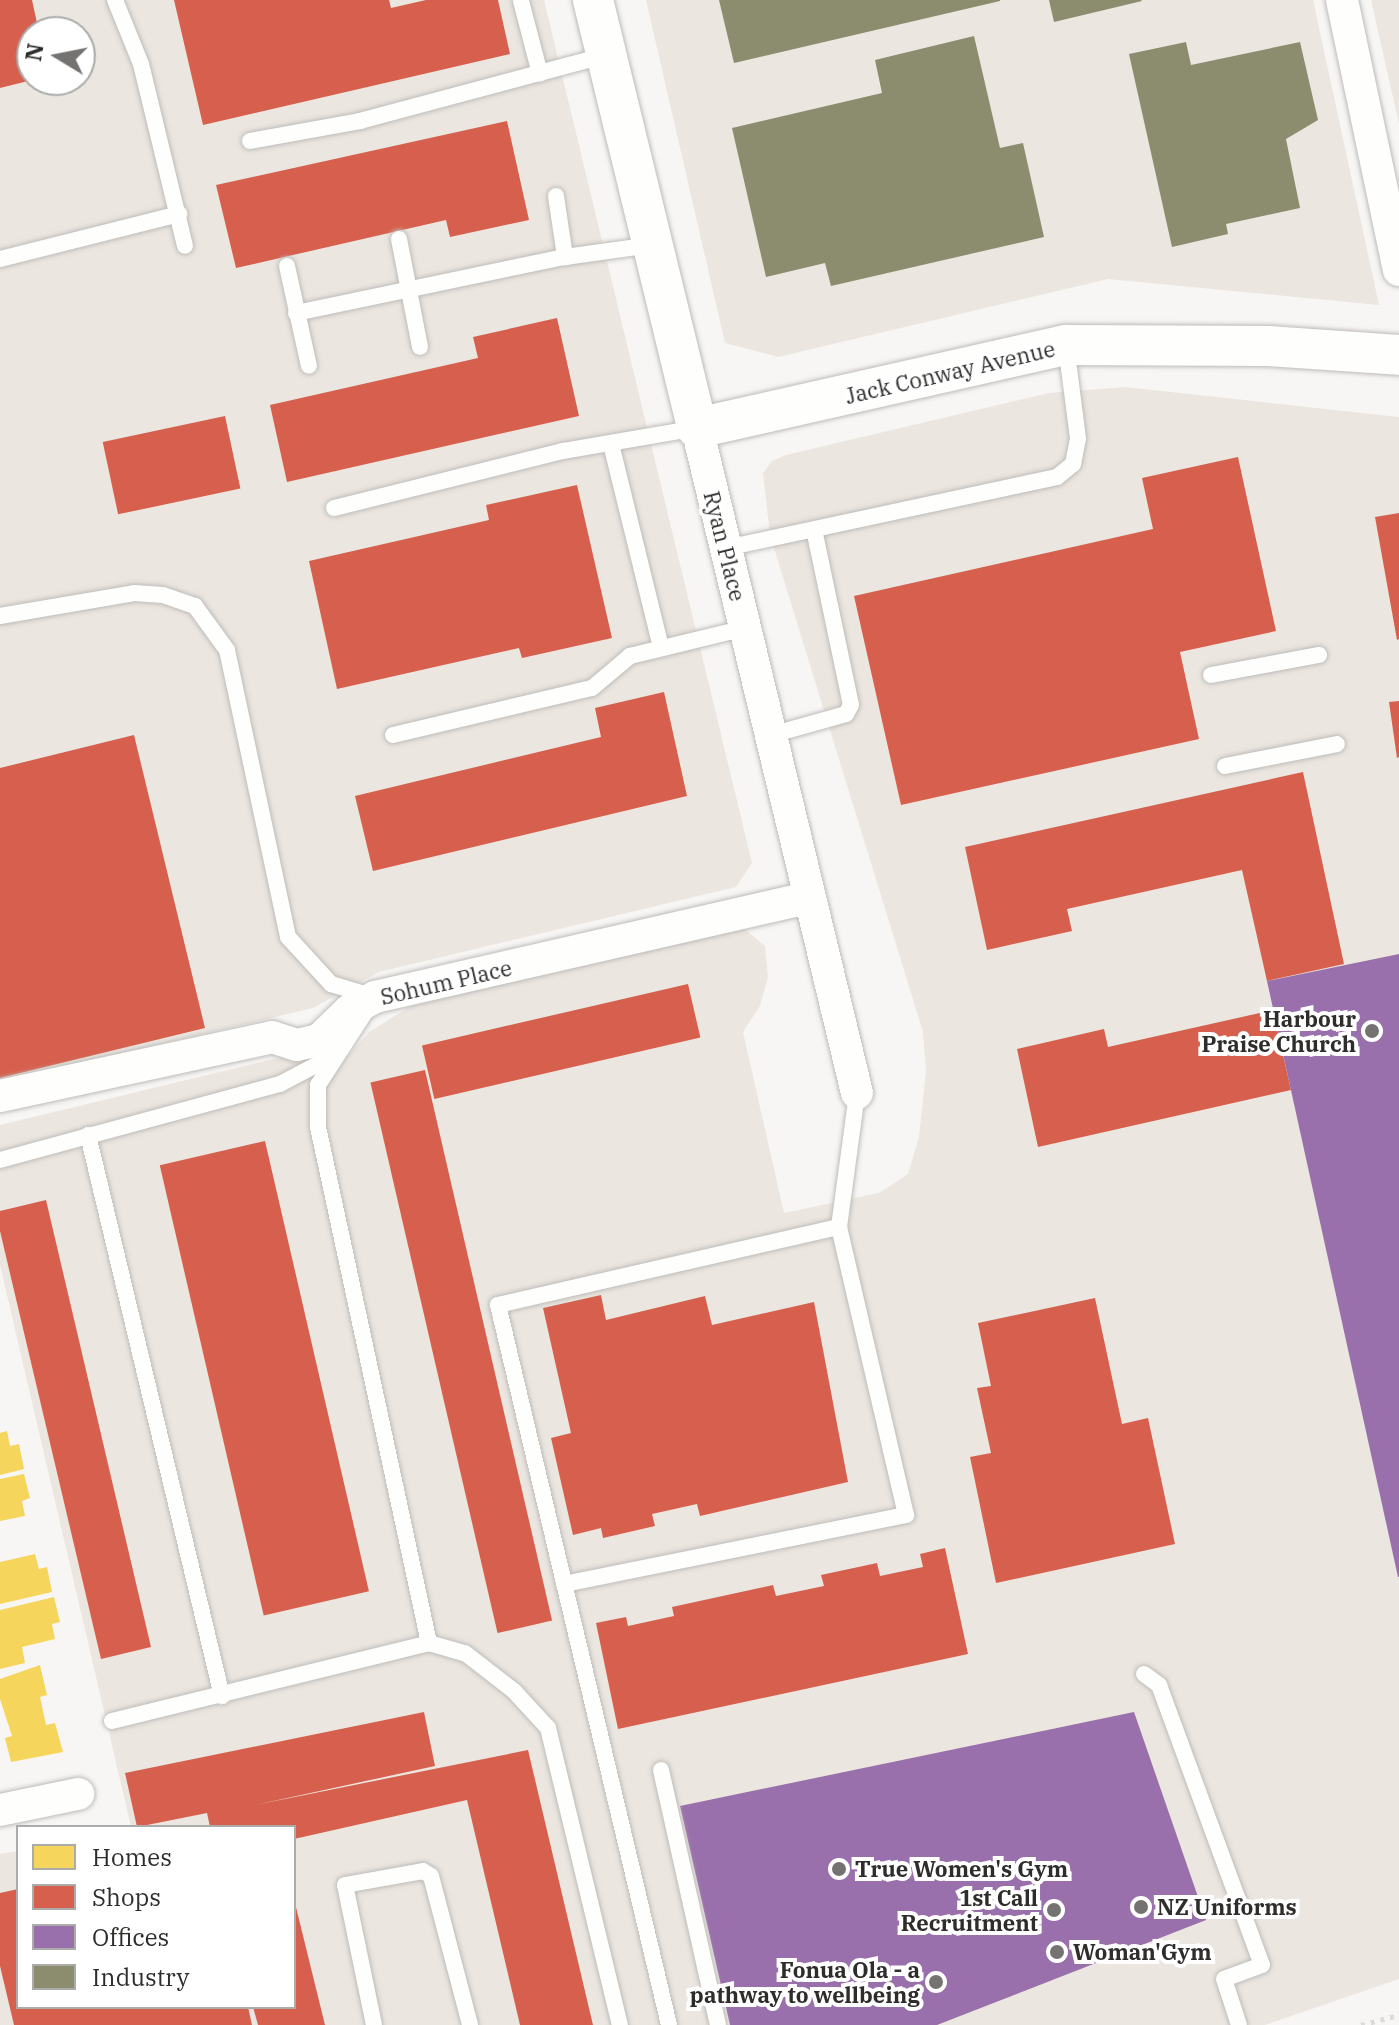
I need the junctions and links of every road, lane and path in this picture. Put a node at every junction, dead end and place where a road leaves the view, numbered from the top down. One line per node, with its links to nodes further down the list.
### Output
1 (115, 0): 9 (lane)
2 (593, 0): 5 (street, Ryan Place)
3 (1342, 0): 16 (street)
4 (521, 1): 6 (lane)
5 (606, 55): 6 (lane); 11 (street, Ryan Place)
6 (540, 74): 7 (lane)
7 (250, 141)
8 (556, 196): 13 (lane)
9 (179, 214): 12 (lane); 14 (lane)
10 (399, 239): 17 (lane)
11 (652, 245): 13 (lane); 23 (street, Ryan Place)
12 (185, 246)
13 (565, 257): 17 (lane)
14 (0, 259)
15 (287, 266): 18 (lane)
16 (1399, 270)
17 (411, 290): 18 (lane); 20 (lane)
18 (296, 313): 22 (lane)
19 (1066, 345): 21 (street, Jack Conway Avenue); 23 (street, Jack Conway Avenue); 26 (lane)
20 (420, 347)
21 (1399, 355)
22 (309, 366)
23 (697, 428): 24 (lane); 27 (street, Ryan Place)
24 (611, 444): 25 (lane); 30 (lane)
25 (334, 508)
26 (814, 530): 27 (lane); 34 (lane)
27 (726, 548): 29 (street, Ryan Place)
28 (0, 616): 38 (lane)
29 (745, 628): 30 (lane); 34 (street, Ryan Place)
30 (661, 648): 33 (lane)
31 (1319, 655): 32 (lane)
32 (1211, 675)
33 (393, 735)
34 (771, 735): 37 (street, Ryan Place)
35 (1337, 744): 36 (lane)
36 (1225, 766)
37 (810, 897): 38 (street, Sohum Place); 40 (street, Ryan Place)
38 (375, 997): 39 (lane); 41 (street, Sohum Place)
39 (333, 1056): 42 (lane); 46 (lane)
40 (857, 1093): 44 (lane)
41 (0, 1096)
42 (88, 1135): 43 (lane); 48 (lane)
43 (0, 1160)
44 (839, 1227): 45 (lane); 45 (lane)
45 (564, 1584): 57 (lane)
46 (429, 1643): 48 (lane); 56 (lane)
47 (1144, 1674): 59 (lane)
48 (222, 1696): 49 (lane)
49 (112, 1721)
50 (661, 1770): 58 (lane)
51 (78, 1794): 52 (street)
52 (0, 1810)
53 (1399, 2015): 60 (path)
54 (374, 2025): 55 (lane)
55 (470, 2025)
56 (620, 2025)
57 (669, 2025)
58 (718, 2025)
59 (1239, 2025)
60 (1361, 2025)

